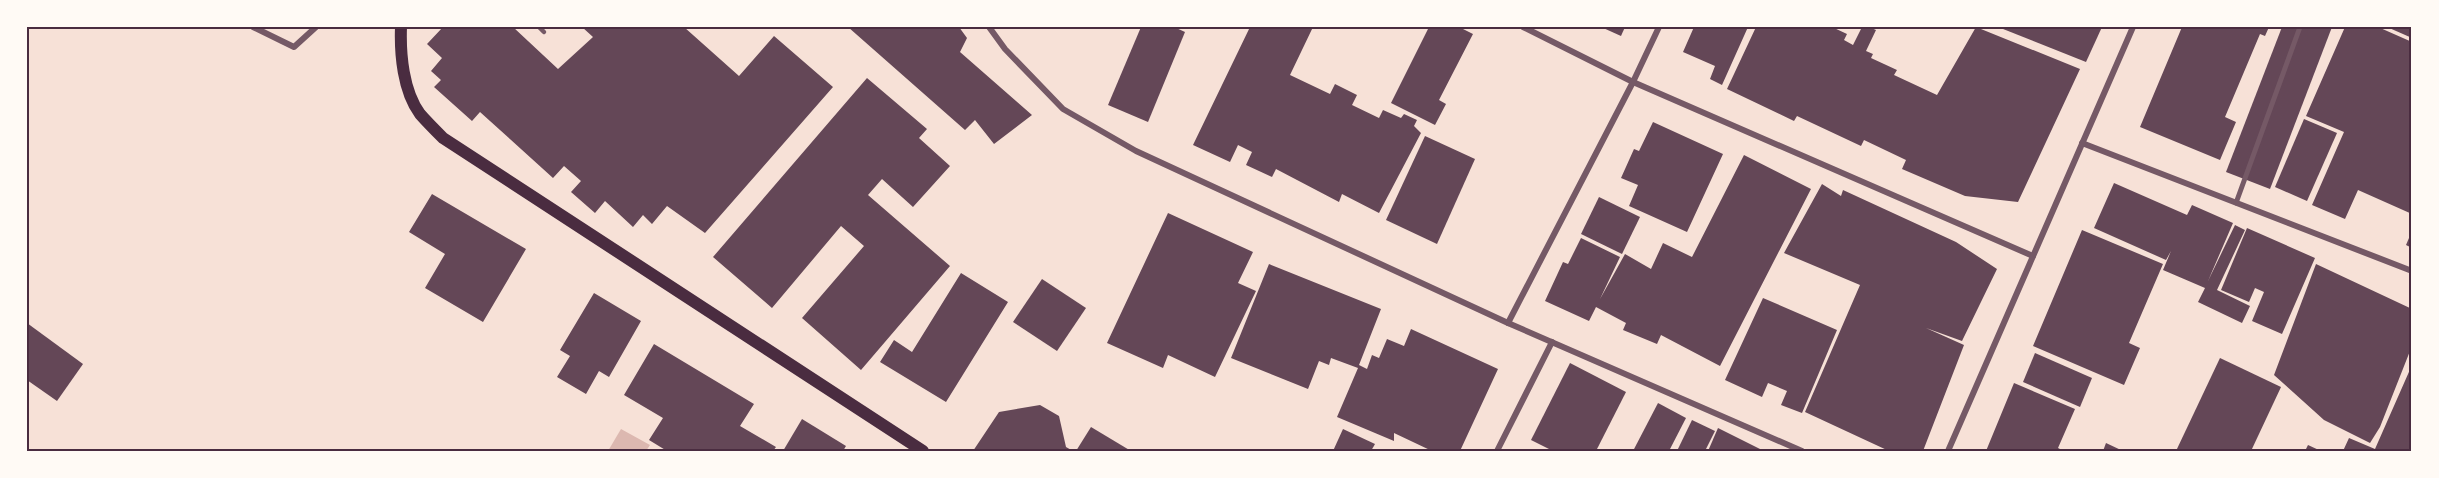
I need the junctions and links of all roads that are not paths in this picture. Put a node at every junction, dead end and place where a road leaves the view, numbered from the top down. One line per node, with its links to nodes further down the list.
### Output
1 (254, 27): 2 (street)
2 (316, 27)
3 (539, 27): 10 (lane)
4 (989, 27): 16 (street)
5 (1523, 27): 11 (street)
6 (1659, 27): 11 (street)
7 (2133, 27): 12 (street)
8 (2300, 27): 13 (street)
9 (399, 28): 18 (main road)
10 (544, 32)
11 (1633, 82): 14 (street); 16 (street)
12 (2082, 143): 13 (street); 14 (street)
13 (2236, 203): 15 (street)
14 (2033, 256): 21 (street)
15 (2412, 271)
16 (1508, 322): 17 (street)
17 (1552, 342): 19 (street); 20 (street)
18 (923, 451)
19 (1497, 451)
20 (1802, 451)
21 (1948, 451)

